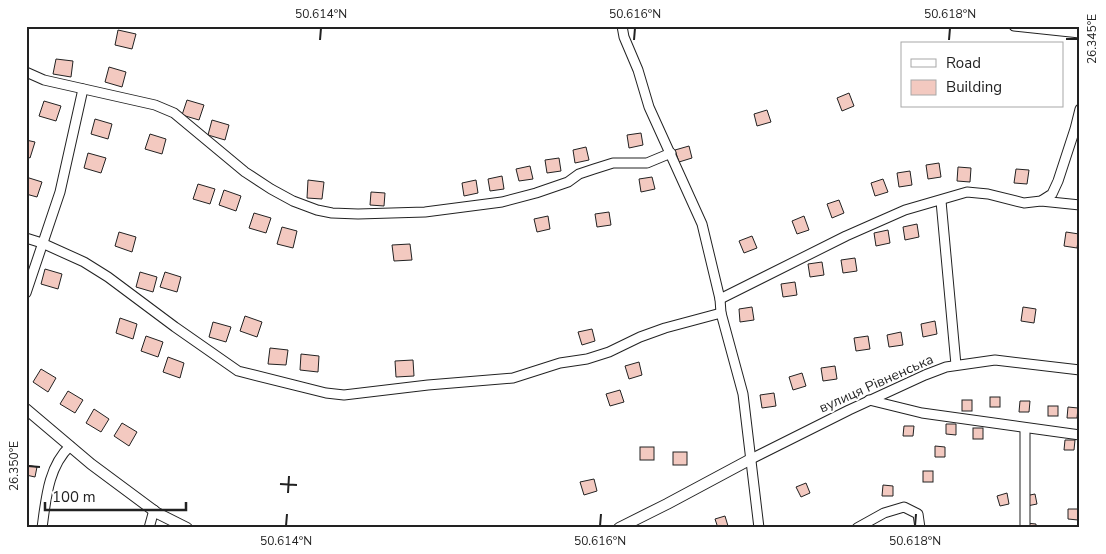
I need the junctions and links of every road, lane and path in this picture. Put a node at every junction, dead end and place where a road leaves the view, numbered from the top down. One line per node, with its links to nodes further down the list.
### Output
1 (622, 26): 7 (street)
2 (1014, 26): 3 (street)
3 (1080, 33)
4 (26, 72): 5 (street)
5 (83, 89): 7 (street); 12 (street)
6 (1080, 109): 9 (street)
7 (671, 152): 14 (street)
8 (940, 201): 9 (street); 14 (street); 16 (street)
9 (1041, 201): 10 (street)
10 (1080, 205)
11 (26, 238): 12 (street)
12 (42, 243): 13 (street); 15 (street)
13 (26, 293)
14 (720, 299): 15 (street)
15 (721, 313): 23 (street)
16 (956, 365): 17 (street, вулиця Рівненська); 18 (street, вулиця Рівненська)
17 (1080, 370)
18 (869, 400): 20 (street); 23 (street, вулиця Рівненська)
19 (26, 409): 22 (street)
20 (1024, 428): 21 (street); 32 (street)
21 (1080, 435)
22 (70, 446): 24 (street); 25 (street)
23 (751, 459): 28 (street); 29 (street)
24 (154, 510): 26 (street); 27 (street)
25 (42, 528)
26 (149, 528)
27 (187, 528)
28 (619, 528)
29 (759, 528)
30 (858, 528): 31 (street)
31 (920, 528)
32 (1025, 528)

